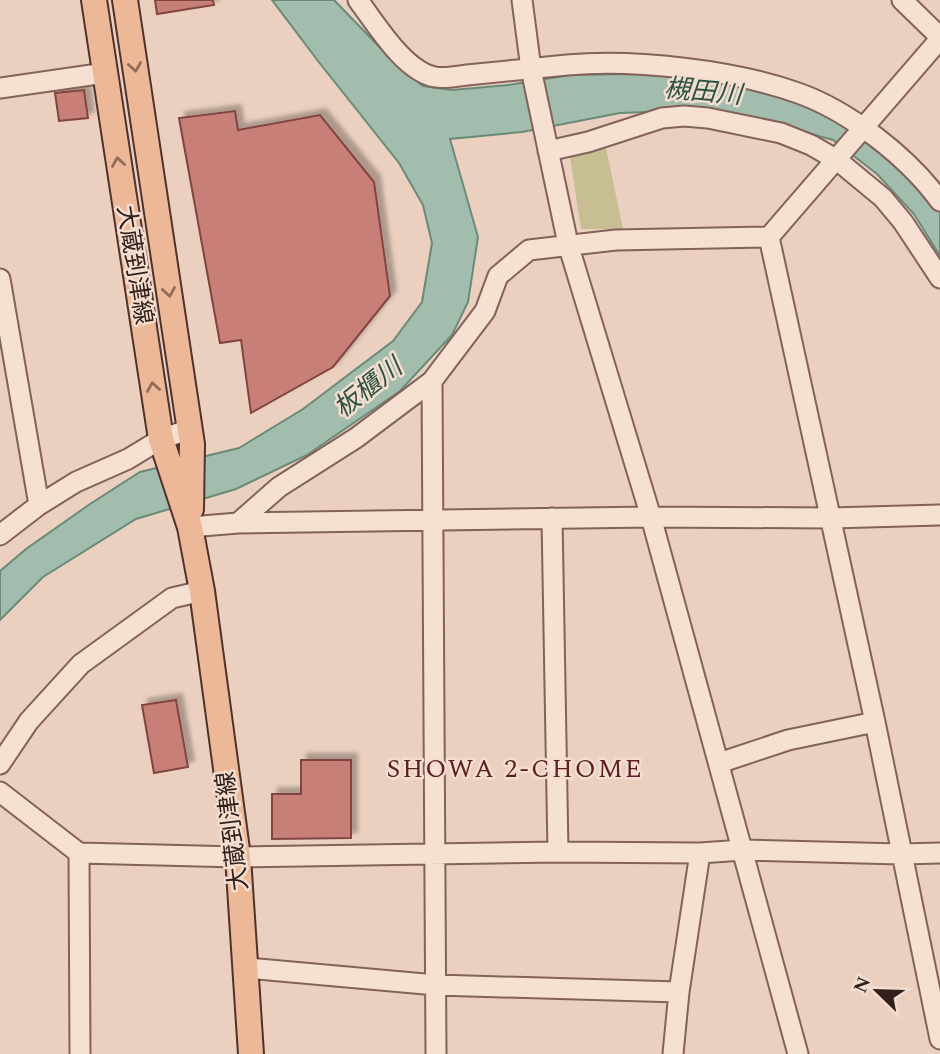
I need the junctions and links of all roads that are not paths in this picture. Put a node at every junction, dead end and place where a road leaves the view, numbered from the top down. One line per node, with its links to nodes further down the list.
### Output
1 (94, 0): 8 (main road, 大蔵到津線)
2 (125, 0): 19 (main road, 大蔵到津線, one-way to 19)
3 (358, 0): 7 (street)
4 (522, 0): 7 (street)
5 (902, 0): 6 (street)
6 (940, 38): 10 (street)
7 (531, 69): 10 (street); 11 (street)
8 (105, 73): 9 (street); 20 (main road, 大蔵到津線, one-way to 8)
9 (0, 88)
10 (862, 128): 12 (street); 13 (street)
11 (546, 145): 12 (street); 15 (street)
12 (837, 160): 14 (street); 16 (street)
13 (940, 201)
14 (769, 237): 15 (street); 25 (street)
15 (568, 244): 18 (street); 23 (street)
16 (940, 278)
17 (0, 279): 21 (street)
18 (432, 381): 26 (street); 27 (street)
19 (191, 437): 20 (street); 28 (main road, 大蔵到津線)
20 (163, 447): 21 (street); 28 (main road, 大蔵到津線)
21 (39, 505): 29 (street)
22 (940, 515): 25 (street)
23 (651, 517): 24 (street); 25 (street); 32 (street)
24 (552, 518): 26 (street); 36 (street)
25 (831, 518): 31 (street)
26 (434, 520): 27 (street); 41 (street)
27 (238, 523): 28 (street)
28 (190, 527): 30 (main road, 大蔵到津線)
29 (0, 535)
30 (202, 591): 33 (street); 42 (main road, 大蔵到津線)
31 (875, 722): 32 (street); 40 (street)
32 (719, 763): 35 (street)
33 (0, 764)
34 (0, 792): 37 (street)
35 (743, 850): 38 (street); 40 (street); 52 (street)
36 (558, 852): 38 (street); 41 (street)
37 (79, 853): 42 (street); 48 (street)
38 (699, 853): 45 (street)
39 (940, 853): 40 (street)
40 (901, 854): 46 (street)
41 (435, 855): 42 (street); 44 (street)
42 (238, 857): 43 (main road, 大蔵到津線)
43 (247, 968): 44 (street); 49 (main road, 大蔵到津線)
44 (436, 985): 45 (street); 50 (street)
45 (679, 992): 51 (street)
46 (938, 1014): 47 (street)
47 (940, 1039)
48 (80, 1054)
49 (251, 1054)
50 (436, 1054)
51 (673, 1054)
52 (798, 1054)

